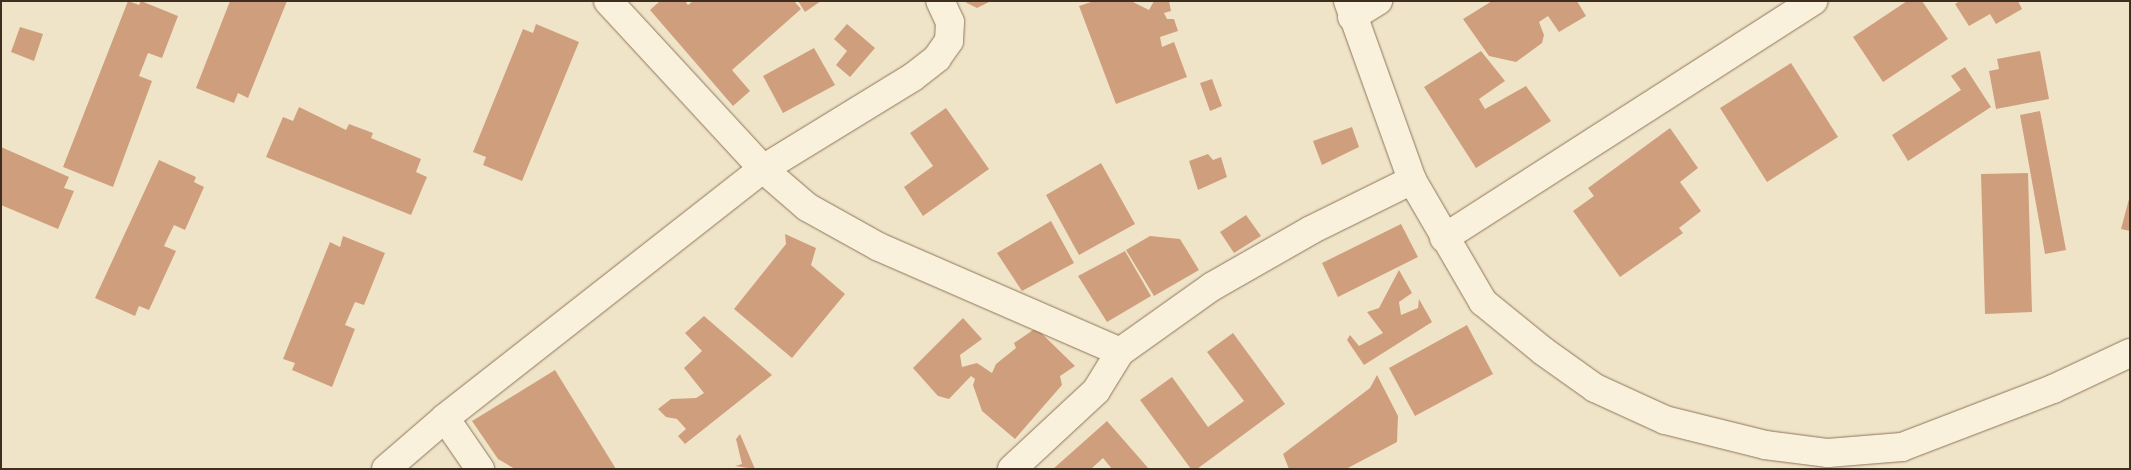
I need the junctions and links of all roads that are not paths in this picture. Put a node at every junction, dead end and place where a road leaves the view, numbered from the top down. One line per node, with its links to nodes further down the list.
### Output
1 (608, 1): 6 (street)
2 (940, 1): 6 (street)
3 (1378, 1): 5 (street)
4 (1813, 1): 8 (street)
5 (1350, 9): 7 (street)
6 (762, 168): 9 (street); 11 (street)
7 (1412, 180): 8 (street); 9 (street)
8 (1444, 238): 12 (street)
9 (1120, 352): 15 (street)
10 (2130, 353): 12 (street)
11 (445, 418): 13 (street); 14 (street)
12 (1768, 457)
13 (386, 469)
14 (480, 469)
15 (1012, 469)

